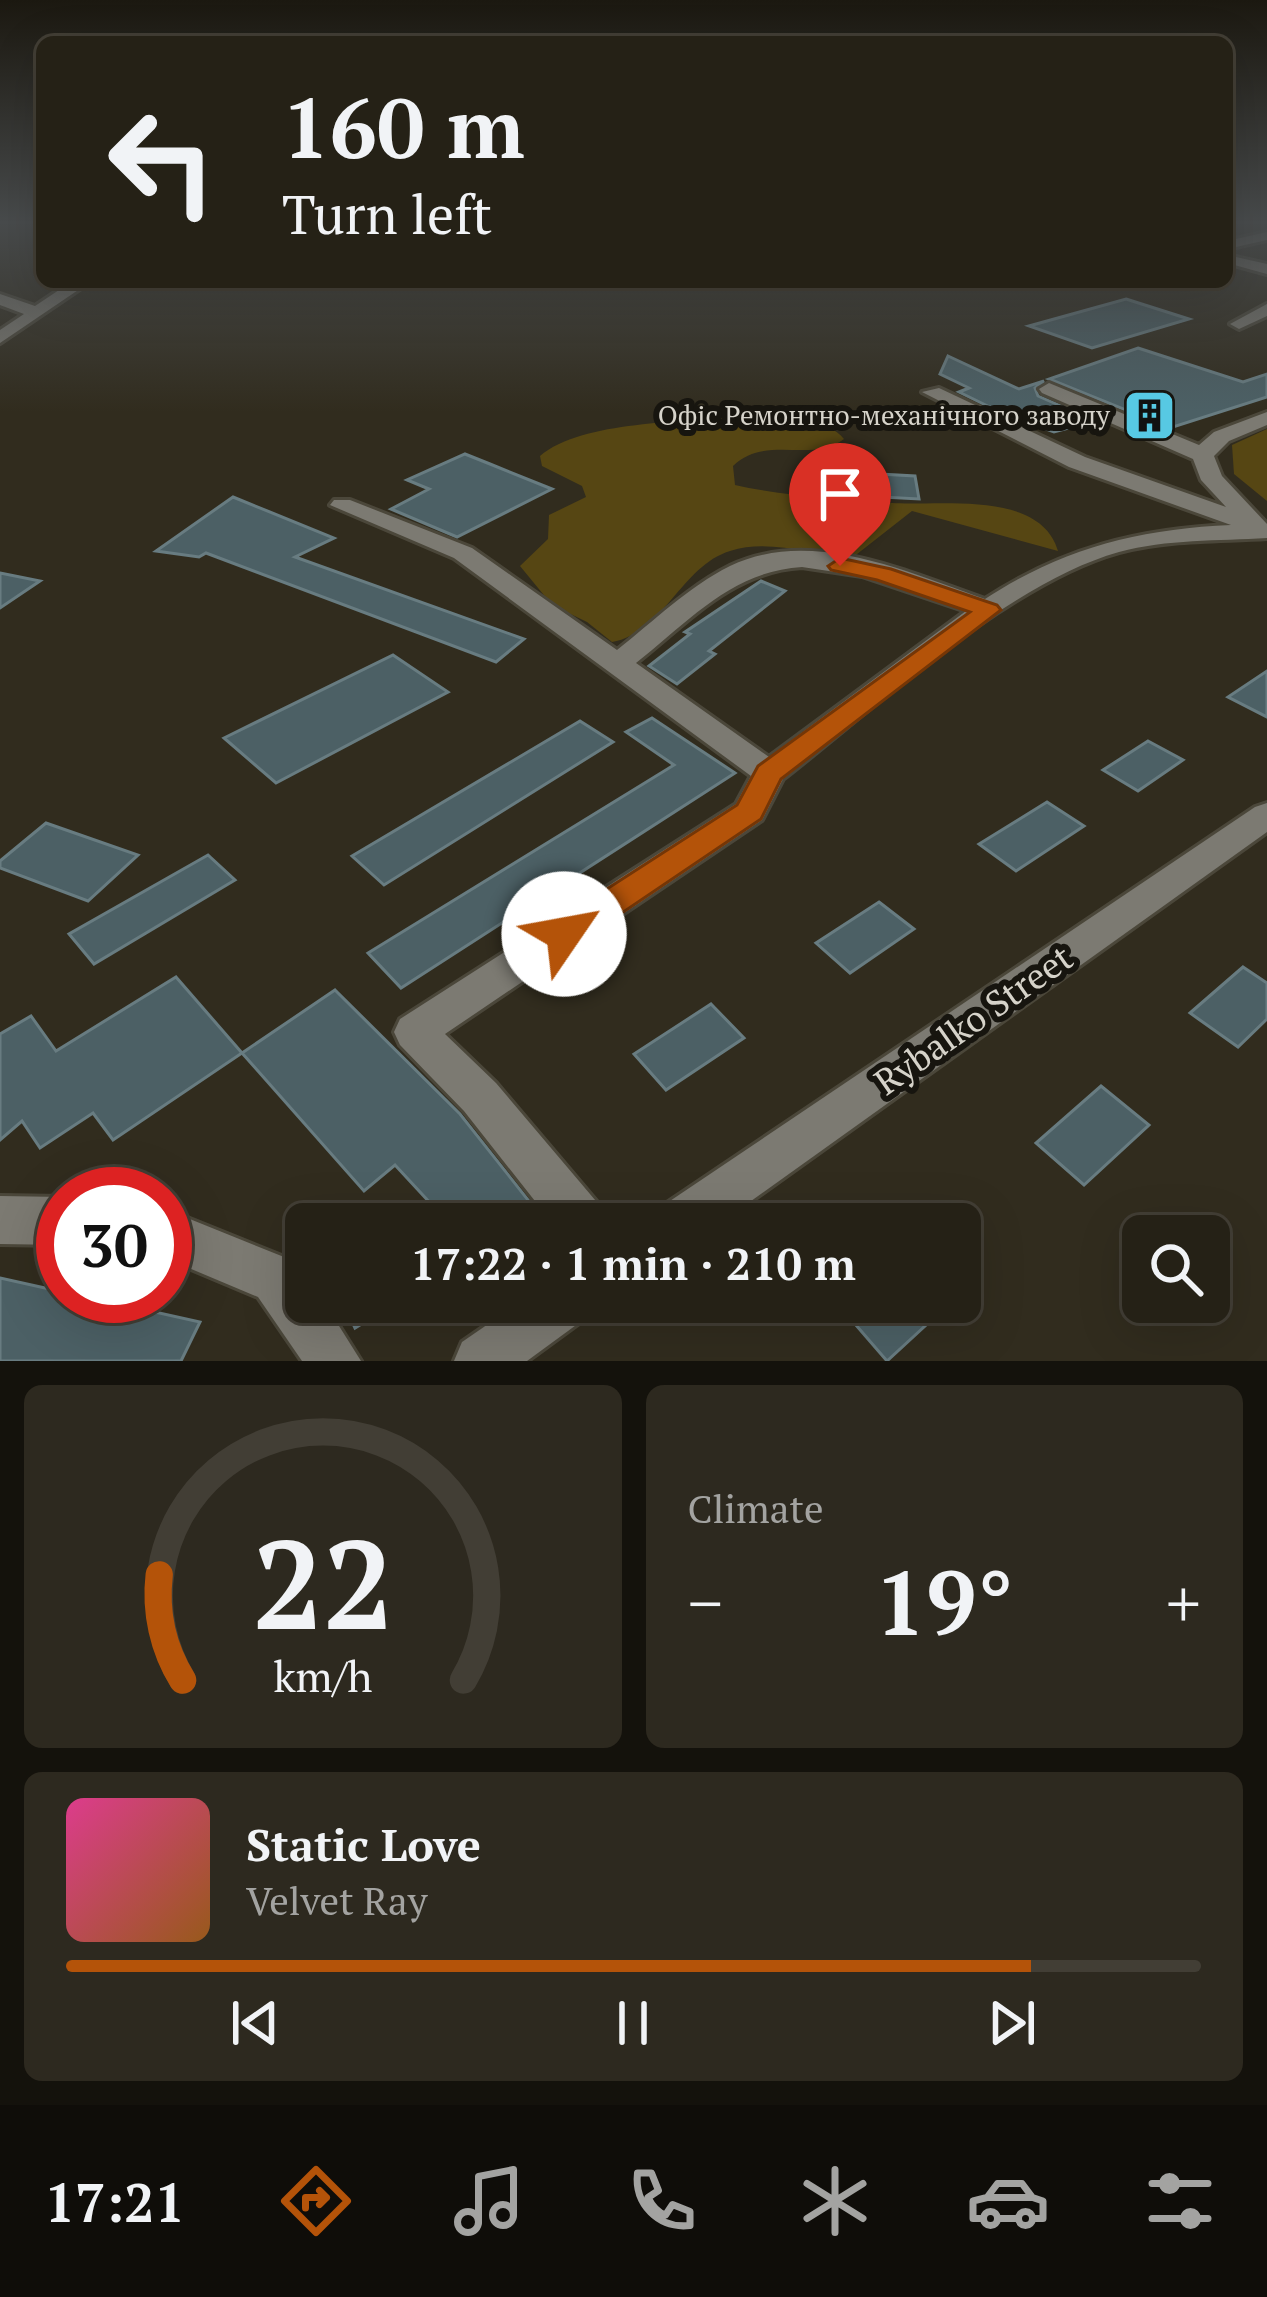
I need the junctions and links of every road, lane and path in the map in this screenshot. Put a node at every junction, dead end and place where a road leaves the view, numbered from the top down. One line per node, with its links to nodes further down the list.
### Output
1 (73, 288): 4 (street)
2 (0, 299): 4 (street)
3 (1267, 309): 5 (street)
4 (38, 313): 6 (street)
5 (1267, 333)
6 (0, 338)
7 (1048, 389): 10 (street)
8 (932, 392): 12 (street)
9 (1267, 418): 10 (street)
10 (1203, 455): 12 (street)
11 (342, 505): 14 (street)
12 (1267, 530): 13 (street)
13 (988, 610): 14 (street); 15 (street)
14 (617, 664): 15 (street)
15 (769, 773): 17 (street)
16 (1267, 815): 18 (street, Rybalko Street)
17 (567, 1203)
18 (708, 1203)
19 (0, 1220): 20 (street)
20 (36, 1221)
21 (192, 1244): 23 (street)
22 (536, 1323): 24 (street)
23 (334, 1361)
24 (481, 1361)

